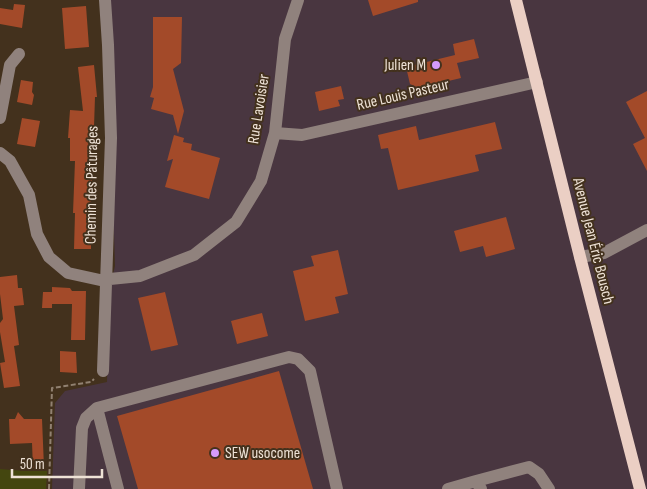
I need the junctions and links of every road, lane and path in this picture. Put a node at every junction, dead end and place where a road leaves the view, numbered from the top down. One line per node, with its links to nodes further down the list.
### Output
1 (104, 0): 11 (street, Chemin des Pâturages)
2 (516, 0): 5 (main road, Avenue Jean Éric Bousch)
3 (293, 2): 7 (street, Rue Lavoisier)
4 (19, 54): 6 (street)
5 (537, 82): 7 (street, Rue Louis Pasteur); 10 (main road, Avenue Jean Éric Bousch)
6 (0, 118)
7 (276, 133): 11 (street, Rue Lavoisier)
8 (0, 153): 11 (street, Rue Lavoisier)
9 (647, 230): 10 (street)
10 (580, 257): 21 (main road, Avenue Jean Éric Bousch)
11 (106, 279): 12 (street, Chemin des Pâturages)
12 (103, 371): 15 (path)
13 (97, 408): 16 (street); 17 (street); 18 (street)
14 (479, 485): 19 (street); 20 (street)
15 (49, 489)
16 (79, 489)
17 (118, 489)
18 (337, 489)
19 (448, 489)
20 (549, 489)
21 (640, 489)

